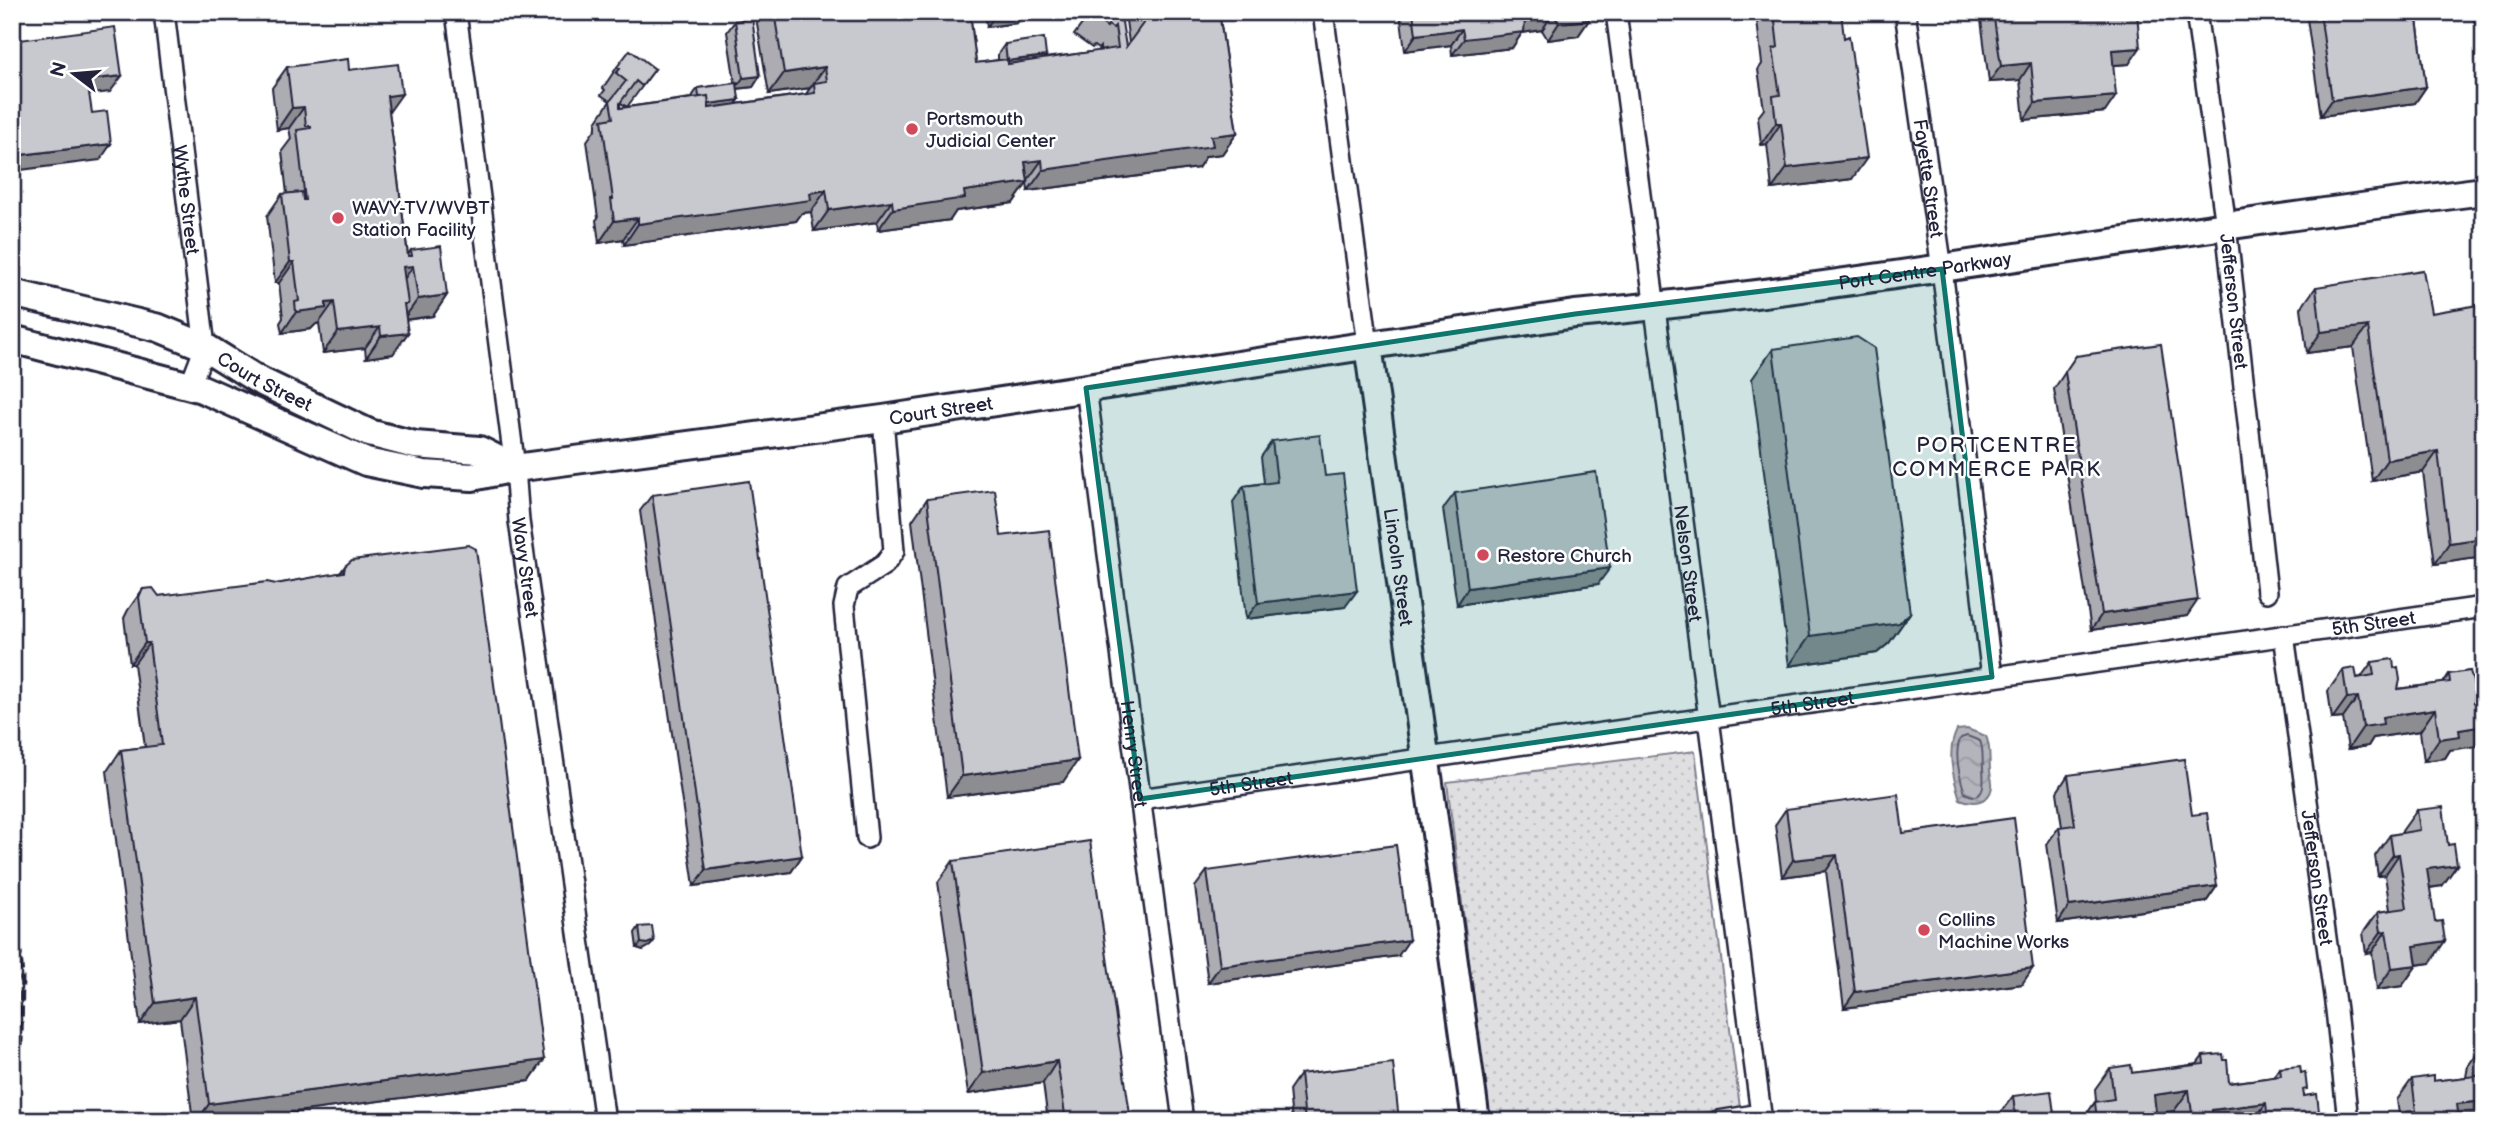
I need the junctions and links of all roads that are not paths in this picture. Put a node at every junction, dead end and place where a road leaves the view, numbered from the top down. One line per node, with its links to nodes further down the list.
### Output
1 (164, 12): 14 (street, Wythe Street)
2 (456, 12): 18 (street, Wavy Street)
3 (1322, 12): 13 (street, Lincoln Street)
4 (1615, 12): 11 (street, Nelson Street)
5 (1905, 12): 9 (street, Fayette Street)
6 (2196, 12): 8 (street, Jefferson Street)
7 (2484, 191): 8 (main road, Port Centre Parkway)
8 (2226, 226): 9 (main road, Port Centre Parkway); 19 (street, Jefferson Street)
9 (1942, 269): 11 (main road, Port Centre Parkway); 22 (street, Fayette Street)
10 (12, 293): 14 (main road, Court Street)
11 (1654, 307): 13 (main road, Port Centre Parkway); 23 (street, Nelson Street)
12 (12, 339): 15 (main road, Court Street)
13 (1367, 345): 16 (main road, Court Street); 24 (main road, Lincoln Street)
14 (205, 347): 15 (street, Wythe Street); 18 (main road, Court Street)
15 (190, 386): 18 (main road, Court Street)
16 (1086, 388): 17 (main road, Court Street); 25 (street, Henry Street)
17 (883, 419): 18 (main road, Court Street); 26 (street)
18 (515, 468): 27 (street, Wavy Street)
19 (2267, 592)
20 (2484, 607): 21 (street, 5th Street)
21 (2284, 635): 22 (street, 5th Street); 31 (street, Jefferson Street)
22 (1992, 677): 23 (street, 5th Street)
23 (1709, 718): 24 (street, 5th Street); 30 (street, Nelson Street)
24 (1426, 758): 25 (street, 5th Street); 29 (main road, Lincoln Street)
25 (1140, 799): 28 (street, Henry Street)
26 (867, 838)
27 (605, 1121)
28 (1184, 1121)
29 (1476, 1121)
30 (1718, 1121)
31 (2348, 1121)

